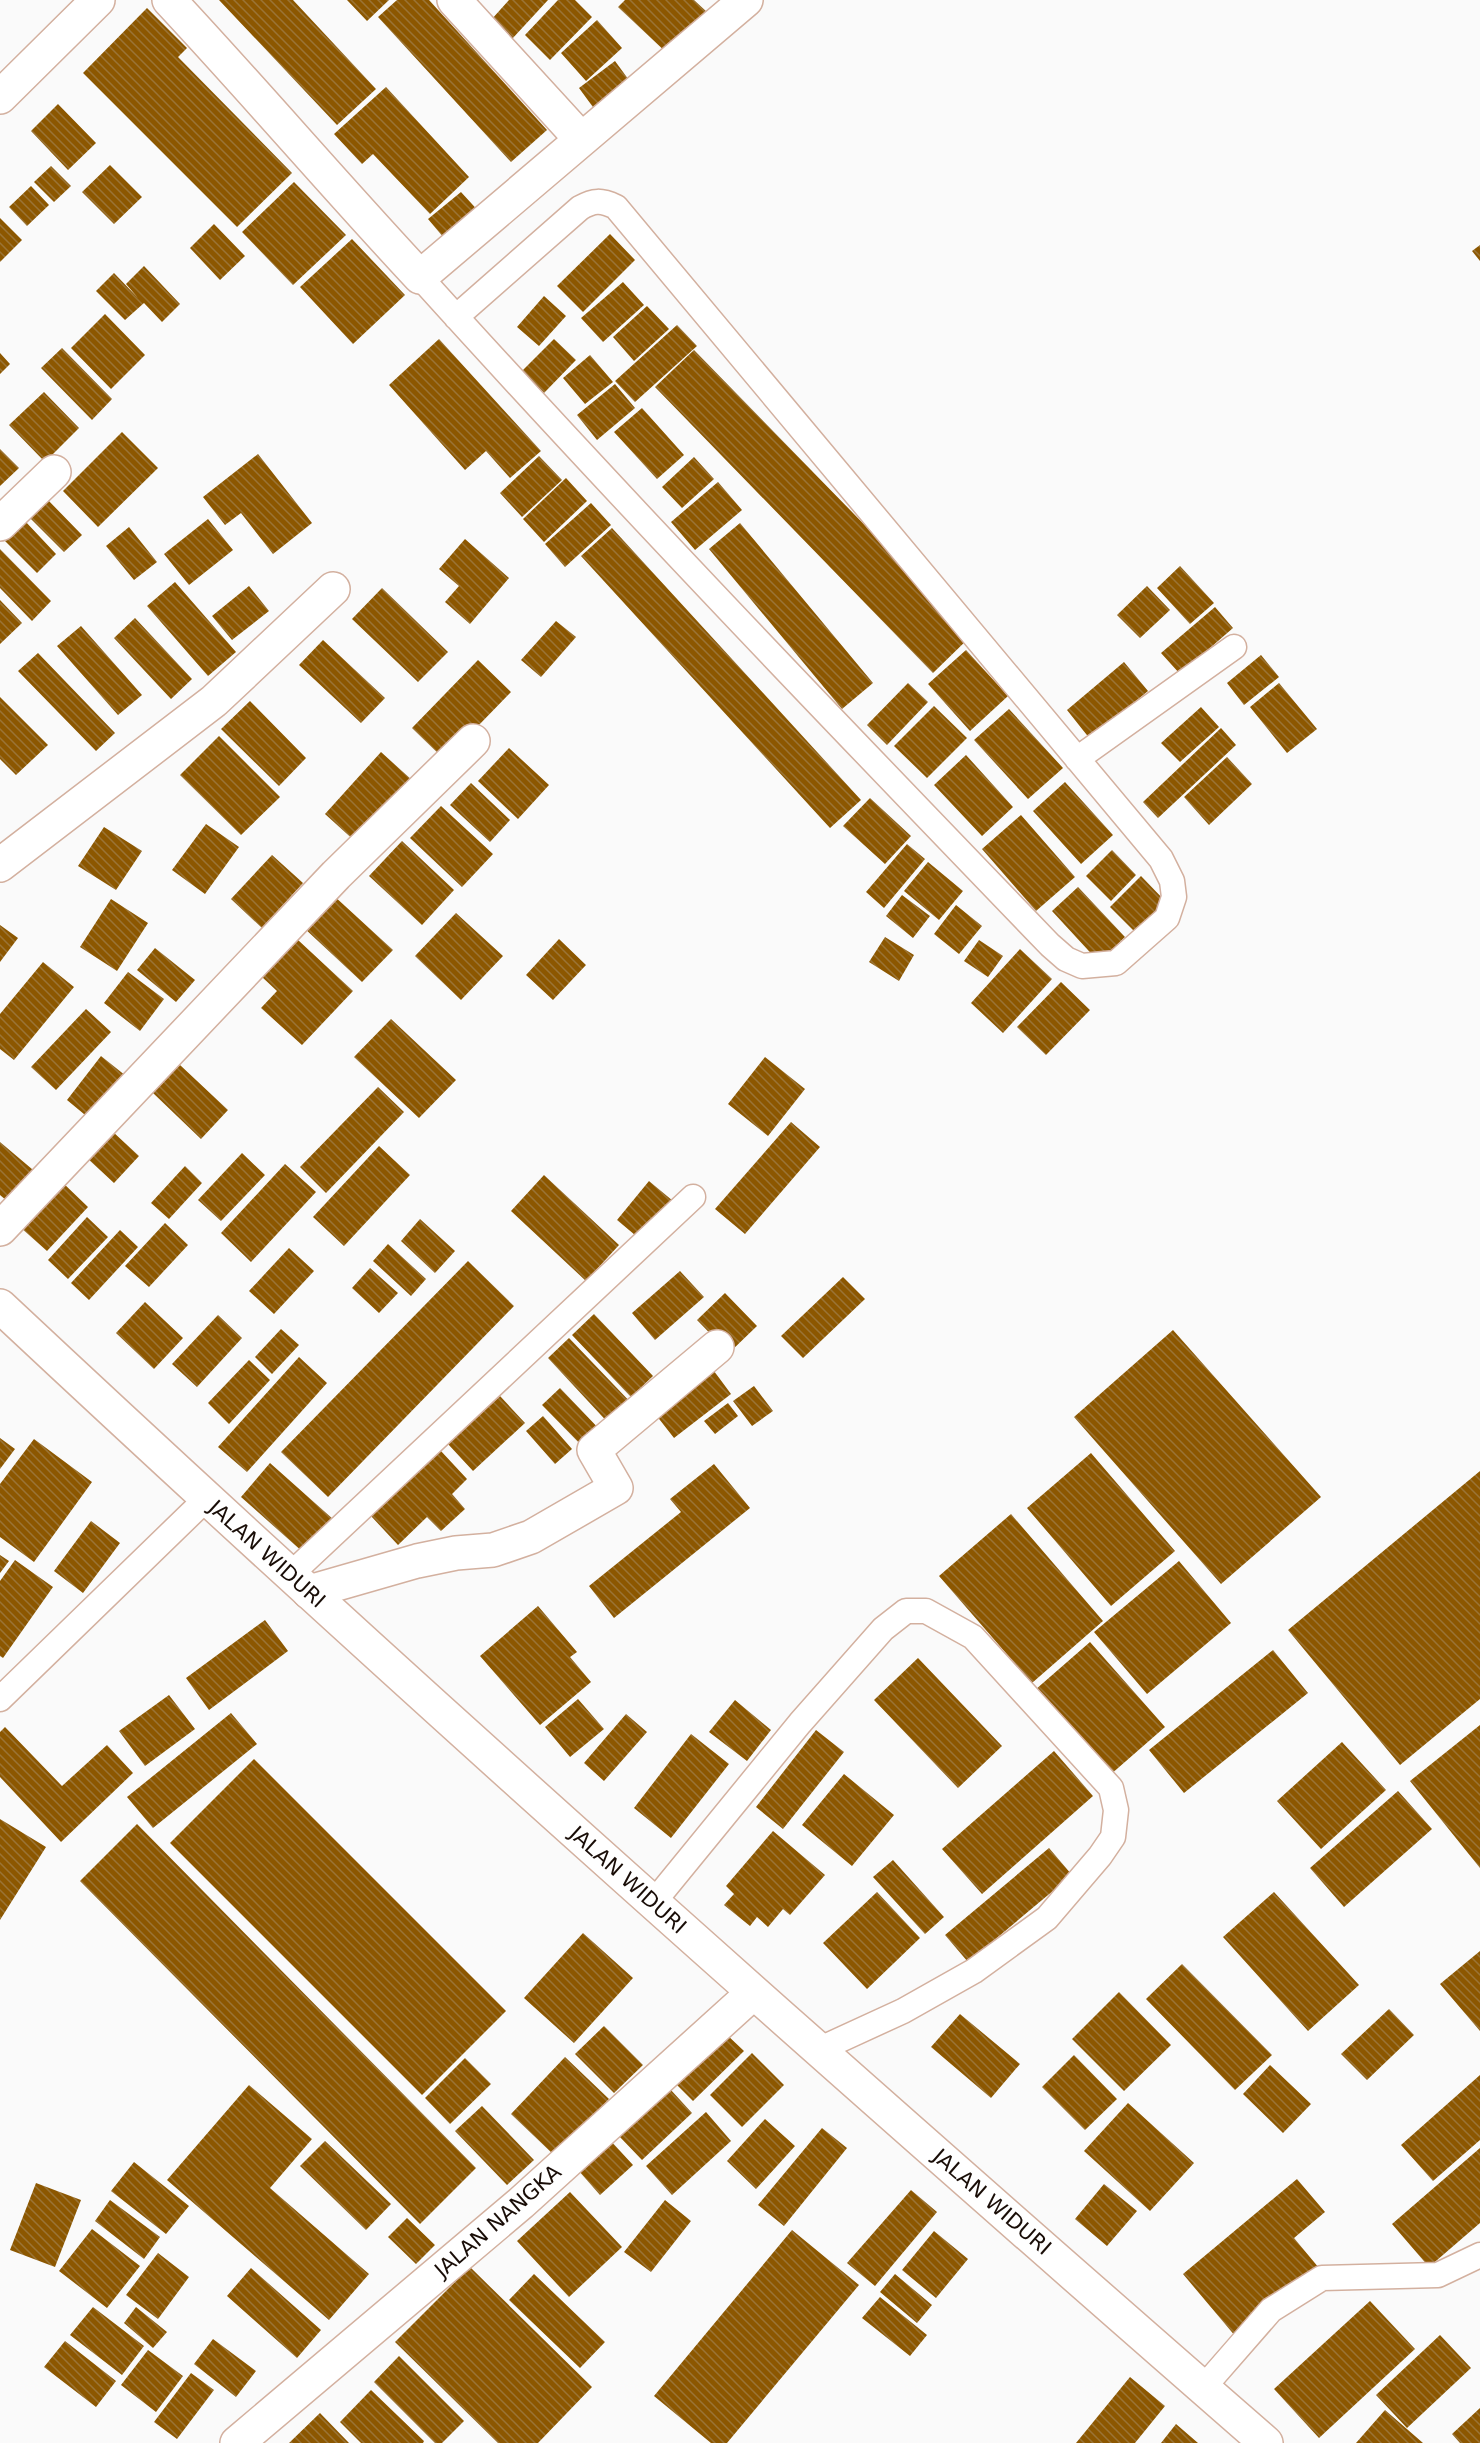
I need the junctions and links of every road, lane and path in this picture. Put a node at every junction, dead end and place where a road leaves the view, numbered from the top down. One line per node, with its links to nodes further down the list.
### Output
1 (98, 0): 5 (street)
2 (169, 0): 7 (street)
3 (454, 0): 6 (street)
4 (731, 4): 6 (street)
5 (0, 97)
6 (581, 139): 7 (street)
7 (420, 277): 8 (lane)
8 (456, 317): 14 (lane); 14 (lane)
9 (54, 472): 10 (street)
10 (0, 524)
11 (333, 589): 15 (street)
12 (1234, 647): 14 (lane)
13 (473, 741): 17 (street)
14 (1077, 759)
15 (0, 866)
16 (693, 1197): 21 (lane)
17 (0, 1229)
18 (0, 1306): 20 (street, JALAN WIDURI)
19 (717, 1347): 21 (street)
20 (206, 1499): 21 (street, JALAN WIDURI); 22 (lane)
21 (300, 1584): 23 (street, JALAN WIDURI)
22 (0, 1699)
23 (653, 1903): 24 (street, JALAN WIDURI); 25 (lane)
24 (753, 1993): 25 (street, JALAN WIDURI); 28 (street, JALAN NANGKA)
25 (818, 2050): 27 (street, JALAN WIDURI)
26 (1480, 2255): 27 (lane)
27 (1203, 2388): 29 (street, JALAN WIDURI)
28 (237, 2443)
29 (1266, 2443)

